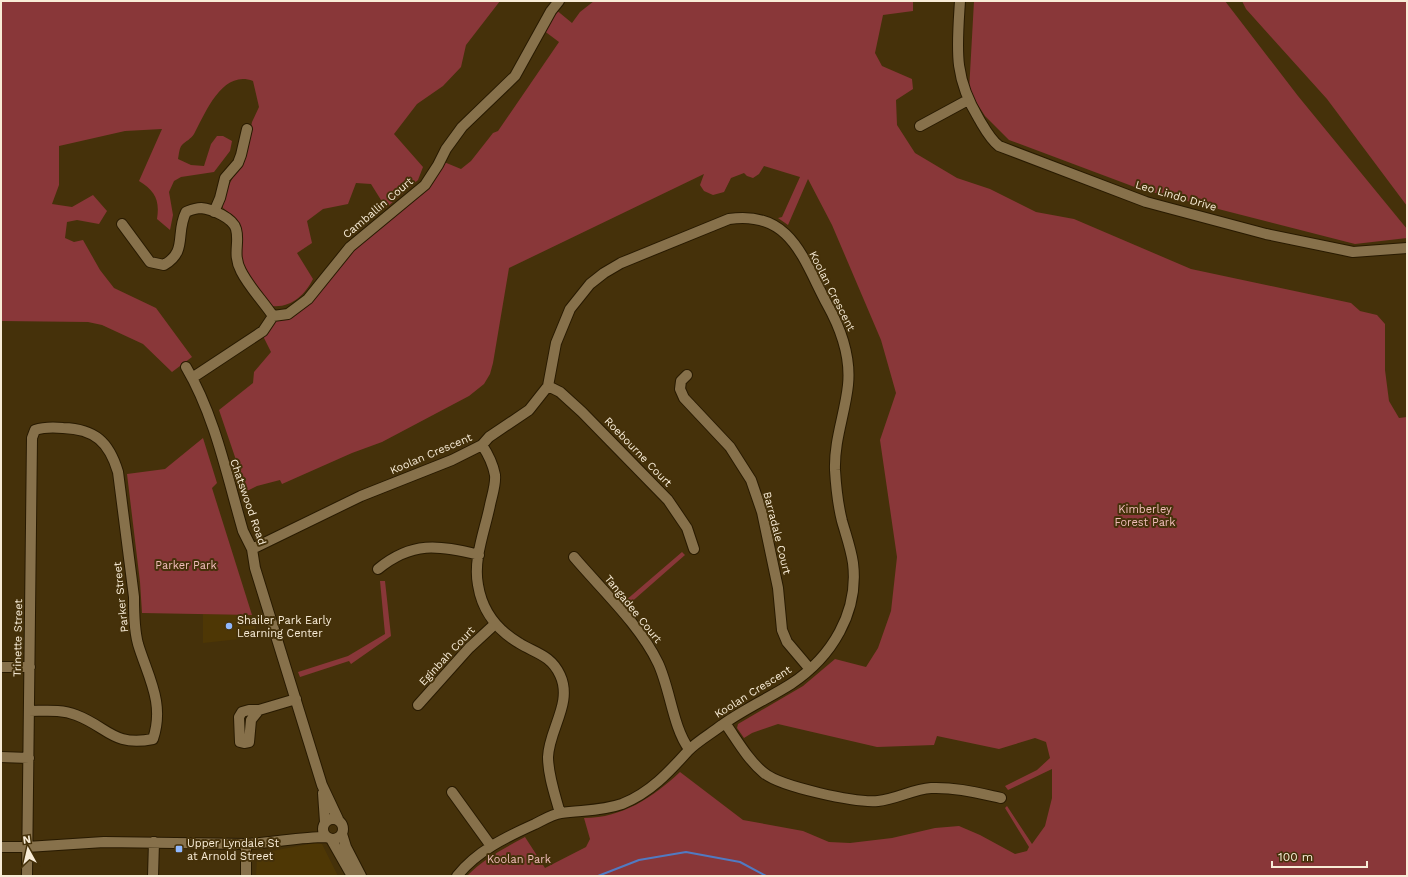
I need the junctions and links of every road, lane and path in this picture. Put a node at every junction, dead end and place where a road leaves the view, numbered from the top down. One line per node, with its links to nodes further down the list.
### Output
1 (559, 1): 9 (street, Camballin Court)
2 (960, 1): 3 (street, Leo Lindo Drive)
3 (968, 100): 4 (street); 8 (street, Leo Lindo Drive)
4 (920, 126)
5 (247, 129): 6 (street)
6 (214, 212): 7 (street); 9 (street)
7 (122, 224)
8 (1407, 248)
9 (273, 316): 12 (street)
10 (186, 367): 12 (street, Chatswood Road)
11 (687, 375): 24 (street, Barradale Court)
12 (192, 378): 16 (street, Chatswood Road)
13 (548, 386): 15 (street, Koolan Crescent); 17 (street, Roebourne Court); 24 (street, Koolan Crescent)
14 (35, 430): 23 (street, Trinette Street); 28 (street, Parker Street)
15 (482, 445): 16 (street, Koolan Crescent); 18 (street)
16 (252, 549): 25 (street, Chatswood Road)
17 (694, 549)
18 (479, 555): 20 (street); 21 (street)
19 (574, 557): 30 (street, Tangadee Court)
20 (378, 569)
21 (495, 624): 26 (street, Eginbah Court); 36 (street)
22 (1, 666): 23 (street)
23 (30, 667): 28 (street, Trinette Street)
24 (809, 668): 29 (street, Koolan Crescent)
25 (296, 698): 27 (street); 33 (street, Chatswood Road)
26 (418, 705)
27 (259, 710)
28 (29, 711): 32 (street, Trinette Street)
29 (724, 723): 30 (street, Koolan Crescent); 35 (street)
30 (689, 749): 36 (street, Koolan Crescent)
31 (1, 757): 32 (street)
32 (29, 758): 46 (street, Trinette Street)
33 (322, 785): 37 (street, Chatswood Road); 38 (street, Chatswood Road)
34 (452, 792): 44 (street)
35 (1000, 798)
36 (560, 813): 44 (street, Koolan Crescent)
37 (338, 820): 38 (street); 39 (street)
38 (324, 824): 40 (street); 41 (street)
39 (342, 834): 41 (street); 51 (street)
40 (299, 837): 41 (street); 43 (street)
41 (329, 838): 50 (street)
42 (154, 842): 43 (street); 46 (street); 48 (street)
43 (246, 844): 49 (street)
44 (491, 846): 52 (street, Koolan Crescent)
45 (1, 847): 46 (street)
46 (27, 847): 47 (street, Trinette Street)
47 (27, 876)
48 (154, 876)
49 (246, 876)
50 (352, 876)
51 (361, 876)
52 (456, 876)

